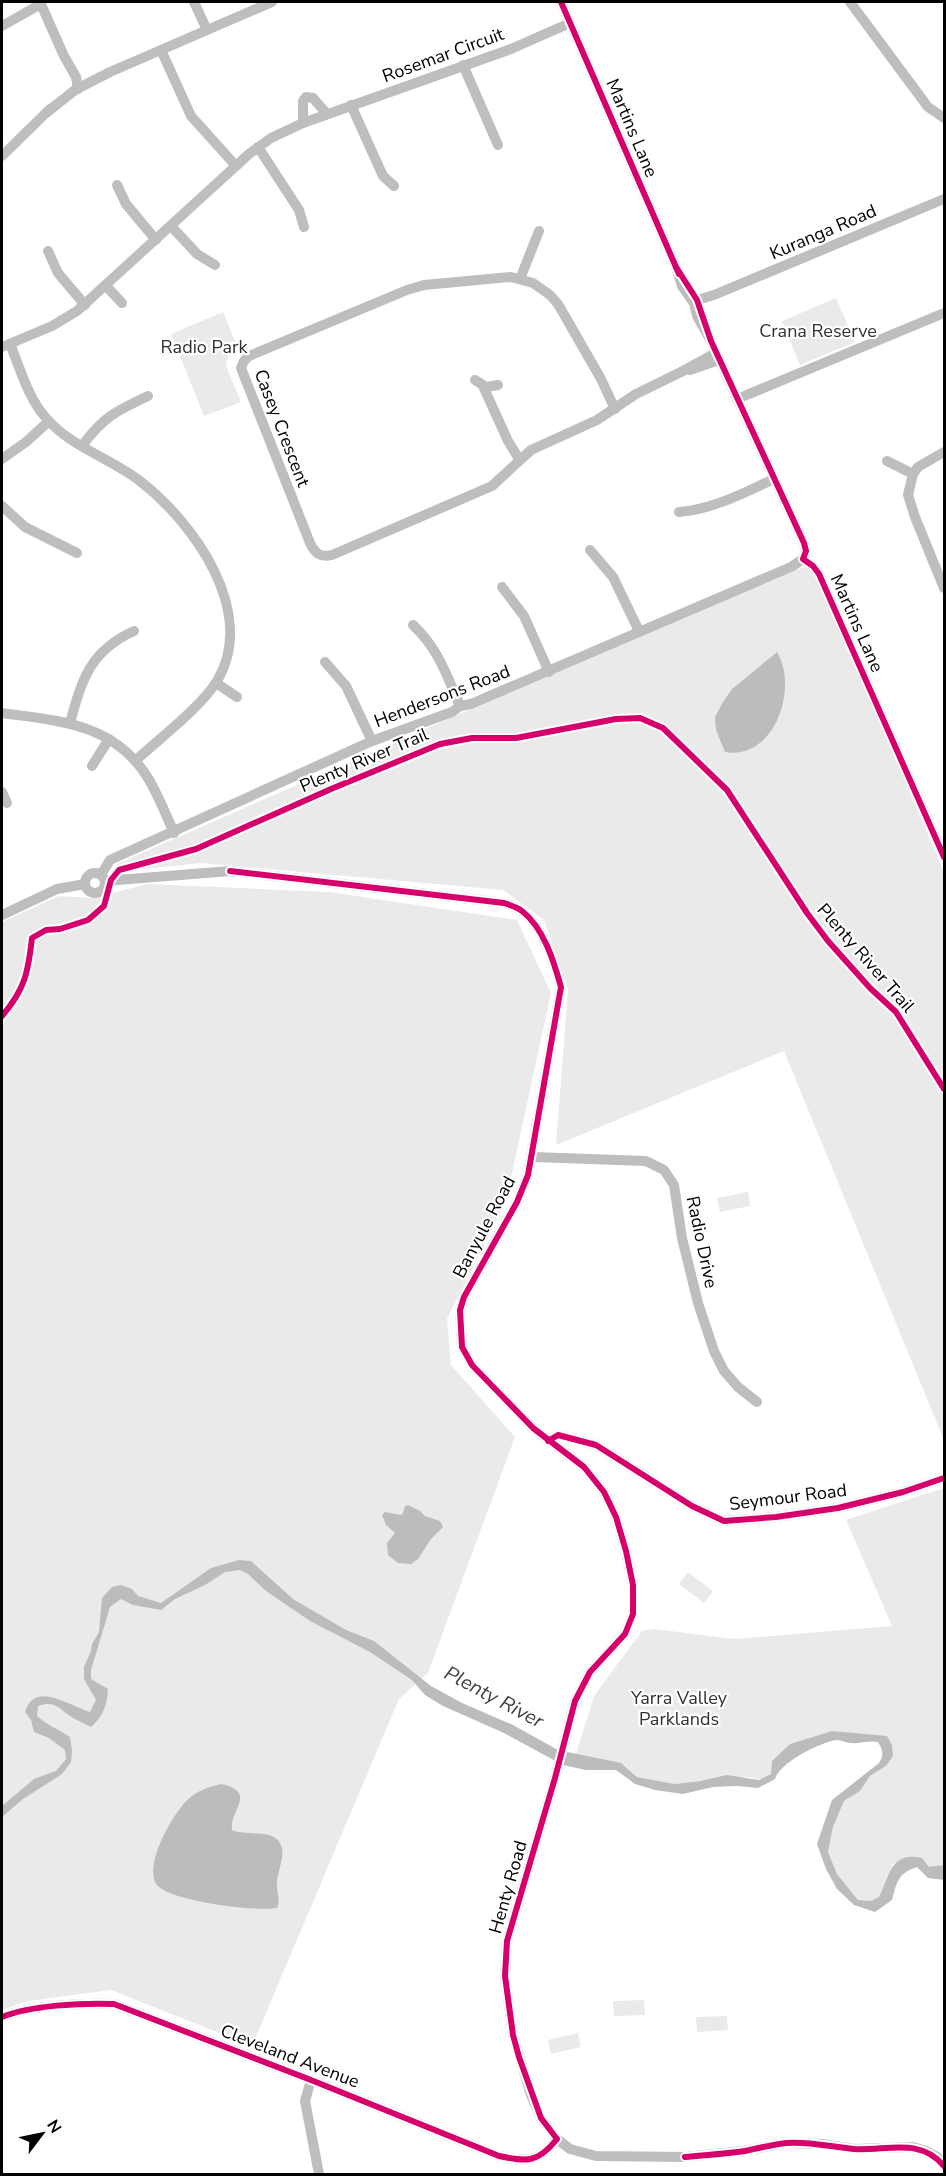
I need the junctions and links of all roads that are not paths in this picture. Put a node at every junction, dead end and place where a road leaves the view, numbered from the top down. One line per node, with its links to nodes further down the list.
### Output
1 (194, 2): 8 (street)
2 (272, 2): 8 (street)
3 (561, 2): 6 (street, Martins Lane)
4 (850, 2): 14 (street)
5 (41, 3): 7 (street); 11 (street)
6 (570, 23): 10 (street, Rosemar Circuit); 31 (street, Martins Lane)
7 (2, 26)
8 (207, 30): 9 (street)
9 (161, 50): 11 (street); 19 (street)
10 (464, 65): 12 (street, Rosemar Circuit); 16 (street)
11 (77, 86): 18 (street)
12 (351, 105): 13 (street, Rosemar Circuit); 21 (street)
13 (327, 114): 15 (street, Rosemar Circuit); 15 (street)
14 (945, 118)
15 (303, 123): 17 (street, Rosemar Circuit)
16 (498, 145)
17 (258, 147): 19 (street, Rosemar Circuit); 24 (street)
18 (2, 156)
19 (236, 166): 23 (street, Rosemar Circuit)
20 (117, 185): 26 (street)
21 (394, 186)
22 (945, 199): 31 (street, Kuranga Road)
23 (171, 226): 26 (street, Rosemar Circuit); 28 (street)
24 (304, 227)
25 (539, 231): 29 (street)
26 (156, 240): 30 (street, Rosemar Circuit)
27 (48, 251): 33 (street)
28 (215, 266)
29 (520, 279): 40 (street, Casey Crescent); 45 (street, Casey Crescent)
30 (106, 286): 32 (street); 33 (street, Rosemar Circuit)
31 (697, 302): 36 (street, Martins Lane)
32 (122, 303)
33 (85, 305): 35 (street, Rosemar Circuit)
34 (945, 313): 39 (street)
35 (6, 346): 41 (street)
36 (718, 356): 39 (street, Martins Lane); 40 (street, Casey Crescent)
37 (498, 385): 45 (street)
38 (148, 396): 42 (street)
39 (737, 399): 48 (street, Martins Lane)
40 (618, 407): 45 (street, Casey Crescent)
41 (49, 421): 42 (street); 44 (street)
42 (82, 446): 61 (street)
43 (945, 452): 47 (street)
44 (2, 459)
45 (519, 459)
46 (887, 461): 47 (street)
47 (913, 474): 55 (street)
48 (774, 479): 50 (street); 53 (street, Martins Lane)
49 (2, 506): 52 (street)
50 (679, 512)
51 (590, 550): 58 (street)
52 (77, 553)
53 (803, 559): 58 (street, Hendersons Road); 73 (street, Martins Lane)
54 (502, 587): 60 (street)
55 (945, 588)
56 (413, 625): 63 (street)
57 (135, 631): 65 (street)
58 (639, 631): 60 (street, Hendersons Road)
59 (325, 662): 67 (street)
60 (549, 672): 63 (street, Hendersons Road)
61 (216, 683): 62 (street); 68 (street)
62 (237, 697)
63 (460, 706): 67 (street, Hendersons Road)
64 (2, 713): 65 (street)
65 (70, 723): 66 (street)
66 (110, 739): 68 (street); 69 (street)
67 (372, 741): 72 (street, Hendersons Road)
68 (135, 761): 72 (street)
69 (92, 766)
70 (2, 792): 71 (street)
71 (7, 803)
72 (174, 832): 74 (street, Hendersons Road)
73 (944, 856)
74 (103, 878): 75 (street); 75 (street); 77 (street, Banyule Road)
75 (85, 884): 76 (street)
76 (2, 915)
77 (533, 1157): 78 (street, Radio Drive); 79 (street, Banyule Road)
78 (757, 1402)
79 (548, 1441): 80 (street, Seymour Road); 81 (street, Banyule Road)
80 (945, 1478)
81 (555, 1778): 84 (street, Henty Road)
82 (2, 2017): 83 (street, Cleveland Avenue)
83 (311, 2080): 84 (street, Cleveland Avenue); 87 (street)
84 (557, 2139): 86 (street)
85 (945, 2147): 86 (street)
86 (941, 2161)
87 (319, 2175)

